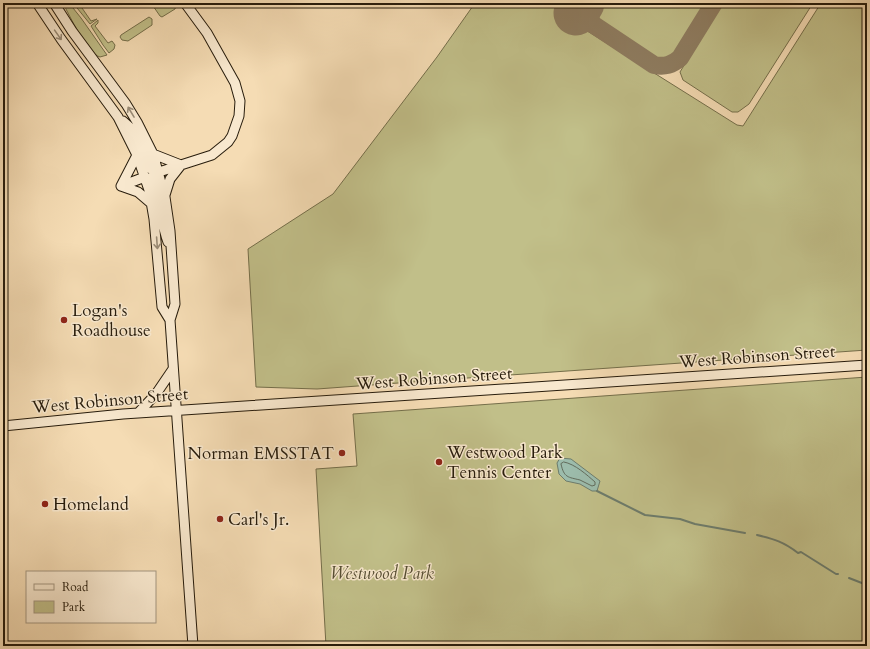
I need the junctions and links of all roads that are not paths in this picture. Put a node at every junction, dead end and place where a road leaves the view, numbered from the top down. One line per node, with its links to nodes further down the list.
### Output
1 (37, 3): 4 (main road, one-way to 4)
2 (54, 3): 5 (main road, one-way to 2)
3 (185, 3): 7 (main road)
4 (117, 115): 6 (main road); 8 (main road)
5 (153, 154): 7 (main road); 8 (main road)
6 (137, 155): 9 (main road); 10 (main road)
7 (181, 165): 8 (main road); 11 (main road)
8 (159, 172): 11 (main road)
9 (145, 177): 10 (main road); 12 (main road); 13 (main road)
10 (120, 186): 12 (main road)
11 (165, 197): 13 (main road)
12 (152, 204): 14 (main road, one-way to 14)
13 (172, 254): 14 (main road)
14 (170, 320): 16 (main road)
15 (867, 365): 17 (main road, West Robinson Street)
16 (173, 369): 17 (main road); 18 (main road)
17 (176, 411): 18 (main road, West Robinson Street); 20 (main road)
18 (138, 413): 19 (main road, West Robinson Street)
19 (3, 426)
20 (194, 646)

